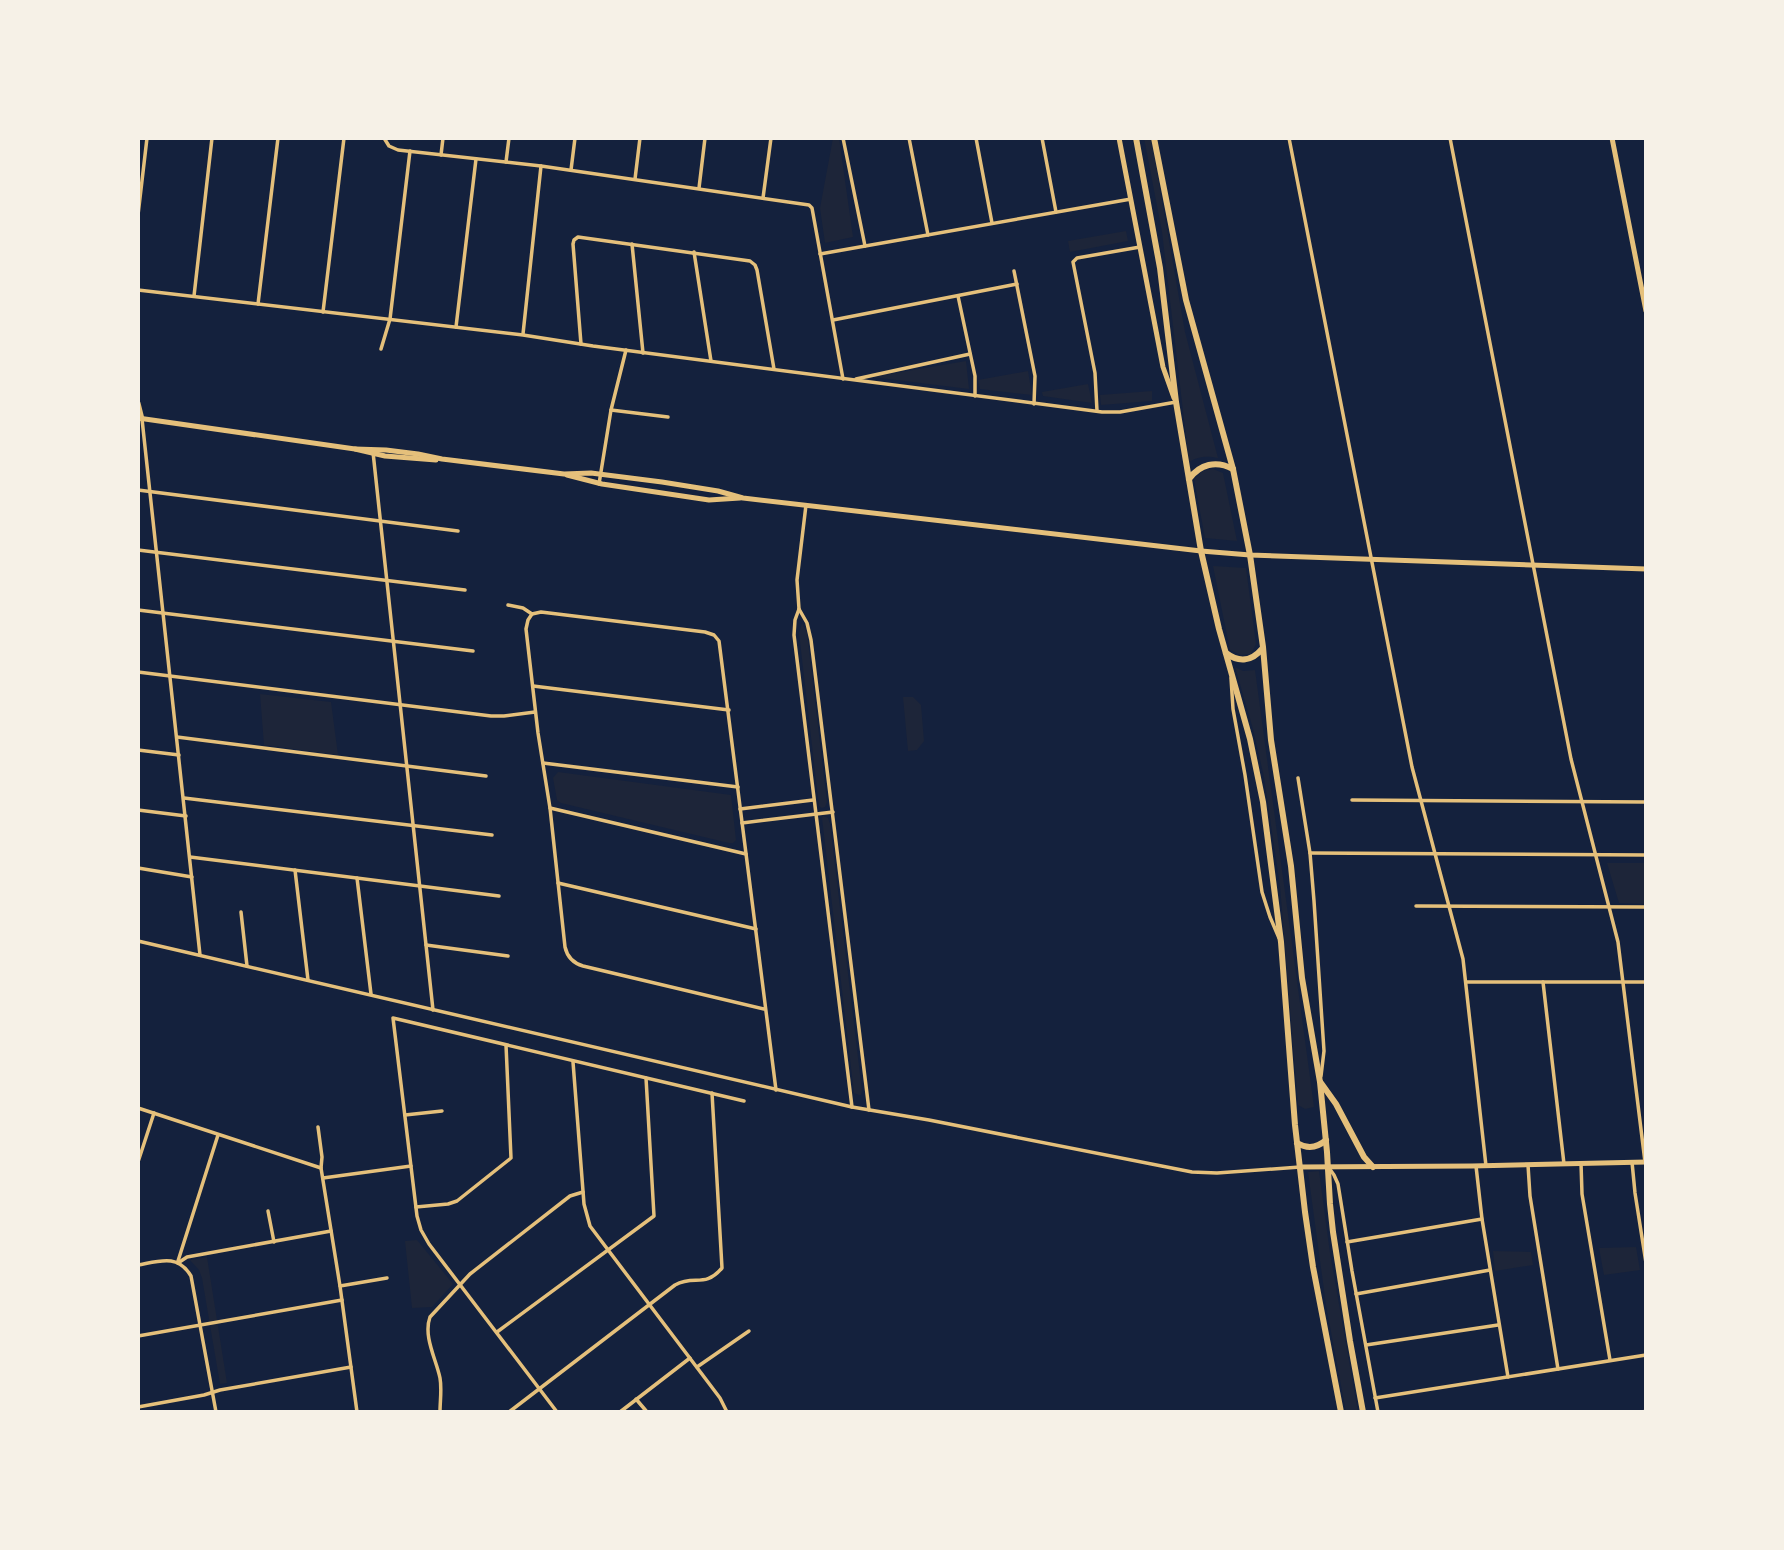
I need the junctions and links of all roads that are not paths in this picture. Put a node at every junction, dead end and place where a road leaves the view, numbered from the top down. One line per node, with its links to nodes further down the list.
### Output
1 (147, 138): 33 (street)
2 (212, 138): 45 (street)
3 (278, 138): 46 (street)
4 (344, 138): 48 (street)
5 (384, 138): 22 (street)
6 (443, 138): 23 (street)
7 (509, 138): 25 (street)
8 (575, 138): 27 (street)
9 (640, 138): 28 (street)
10 (705, 138): 29 (street)
11 (771, 138): 30 (street)
12 (844, 138): 37 (street)
13 (909, 138): 35 (street)
14 (976, 138): 34 (street)
15 (1042, 138): 32 (street)
16 (1119, 138): 31 (street)
17 (1136, 138): 63 (main road)
18 (1154, 138): 71 (main road)
19 (1289, 138): 86 (street)
20 (1450, 138): 87 (street)
21 (1612, 138): 47 (street)
22 (410, 151): 23 (street); 49 (street)
23 (441, 155): 24 (street)
24 (476, 159): 25 (street); 51 (street)
25 (506, 162): 26 (street)
26 (541, 166): 27 (street); 52 (street)
27 (571, 170): 28 (street)
28 (635, 179): 29 (street)
29 (699, 189): 30 (street)
30 (763, 198): 40 (street)
31 (1131, 198): 32 (street); 38 (street)
32 (1056, 212): 34 (street)
33 (138, 215)
34 (992, 223): 35 (street)
35 (928, 235): 37 (street)
36 (632, 244): 39 (street); 53 (street); 56 (street)
37 (865, 246): 40 (street)
38 (1140, 247): 63 (street); 67 (street)
39 (694, 252): 58 (street); 59 (street)
40 (820, 254): 50 (street)
41 (1014, 271): 42 (street)
42 (1017, 284): 44 (street); 65 (street)
43 (138, 290): 45 (street)
44 (958, 296): 50 (street); 57 (street)
45 (194, 297): 46 (street)
46 (258, 304): 48 (street)
47 (1646, 311)
48 (323, 312): 49 (street)
49 (390, 320): 51 (street); 54 (street)
50 (832, 321): 60 (street)
51 (456, 327): 52 (street)
52 (523, 335): 53 (street)
53 (582, 344): 55 (street)
54 (381, 349)
55 (626, 350): 56 (street); 66 (street)
56 (643, 353): 58 (street)
57 (970, 354): 61 (street); 62 (street)
58 (711, 361): 59 (street)
59 (774, 370): 60 (street)
60 (843, 379): 61 (street)
61 (850, 380): 62 (street)
62 (975, 396): 65 (street)
63 (1176, 402): 67 (street); 74 (main road)
64 (138, 403): 69 (street)
65 (1034, 404): 67 (street)
66 (611, 410): 68 (street); 73 (street)
67 (1097, 412)
68 (668, 417)
69 (140, 419): 70 (street); 77 (street)
70 (373, 451): 72 (street); 80 (street)
71 (1233, 469): 74 (main road); 85 (main road)
72 (564, 474): 73 (street); 75 (street)
73 (600, 474): 75 (street); 78 (street)
74 (1189, 480): 83 (main road)
75 (599, 484): 78 (street)
76 (138, 490): 77 (street)
77 (150, 492): 80 (street); 84 (street)
78 (743, 498): 79 (street)
79 (806, 505): 83 (street); 92 (street)
80 (379, 521): 81 (street); 89 (street)
81 (458, 531)
82 (138, 550): 84 (street)
83 (1201, 551): 85 (street); 99 (main road)
84 (157, 552): 89 (street); 94 (street)
85 (1250, 555): 86 (street); 97 (main road)
86 (1371, 558): 87 (street); 118 (street)
87 (1533, 564): 88 (street); 119 (street)
88 (1646, 569)
89 (386, 581): 90 (street); 96 (street)
90 (466, 590)
91 (508, 605): 95 (street)
92 (799, 609): 116 (street); 124 (street)
93 (138, 610): 94 (street)
94 (163, 613): 96 (street); 102 (street)
95 (532, 614): 103 (street); 105 (street)
96 (392, 641): 98 (street); 104 (street)
97 (1263, 647): 99 (main road); 166 (main road)
98 (473, 651)
99 (1225, 651): 101 (main road)
100 (138, 672): 102 (street)
101 (1231, 672): 150 (main road); 150 (street)
102 (170, 676): 104 (street); 107 (street)
103 (533, 686): 105 (street); 106 (street)
104 (399, 704): 106 (street); 111 (street)
105 (729, 710): 114 (street)
106 (536, 712): 110 (street)
107 (177, 737): 109 (street); 111 (street)
108 (138, 750): 109 (street)
109 (179, 755): 115 (street)
110 (543, 763): 114 (street); 121 (street)
111 (406, 766): 112 (street); 128 (street)
112 (486, 776)
113 (1298, 778): 130 (street)
114 (738, 787): 122 (street)
115 (184, 798): 126 (street); 128 (street)
116 (813, 800): 122 (street); 125 (street)
117 (1352, 800): 118 (street)
118 (1421, 801): 119 (street); 132 (street)
119 (1582, 802): 120 (street); 133 (street)
120 (1646, 802)
121 (550, 808): 131 (street); 140 (street)
122 (740, 808): 127 (street)
123 (138, 810): 126 (street)
124 (833, 812): 125 (street); 172 (street)
125 (815, 814): 127 (street); 170 (street)
126 (186, 816): 135 (street)
127 (742, 823): 131 (street)
128 (413, 826): 129 (street); 141 (street)
129 (492, 835)
130 (1310, 853): 132 (street); 166 (street)
131 (746, 854): 148 (street)
132 (1436, 854): 133 (street); 144 (street)
133 (1596, 854): 134 (street); 145 (street)
134 (1646, 855)
135 (190, 857): 137 (street); 138 (street)
136 (138, 868): 138 (street)
137 (295, 870): 139 (street); 155 (street)
138 (192, 877): 152 (street)
139 (357, 878): 141 (street); 160 (street)
140 (558, 883): 148 (street); 161 (street)
141 (420, 886): 142 (street); 151 (street)
142 (499, 896)
143 (1416, 906): 144 (street)
144 (1450, 906): 145 (street); 156 (street)
145 (1610, 907): 146 (street); 158 (street)
146 (1646, 907)
147 (242, 912): 154 (street)
148 (756, 929): 161 (street)
149 (138, 941): 152 (street)
150 (1281, 943): 179 (main road)
151 (426, 945): 153 (street); 162 (street)
152 (200, 955): 154 (street)
153 (508, 956)
154 (247, 966): 155 (street)
155 (308, 980): 160 (street)
156 (1466, 982): 157 (street); 188 (street)
157 (1543, 982): 158 (street); 184 (street)
158 (1623, 982): 159 (street); 182 (street)
159 (1646, 982)
160 (371, 995): 162 (street)
161 (764, 1009): 167 (street)
162 (433, 1010): 167 (street)
163 (506, 1045): 164 (street); 175 (street); 195 (street)
164 (573, 1062): 165 (street); 194 (street)
165 (646, 1078): 168 (street); 201 (street)
166 (1320, 1082): 178 (main road); 191 (main road)
167 (776, 1090): 170 (street)
168 (712, 1093): 169 (street); 211 (street)
169 (744, 1101)
170 (852, 1107): 172 (street)
171 (138, 1108): 174 (street)
172 (869, 1110): 189 (street)
173 (442, 1111): 175 (street)
174 (154, 1113): 177 (street); 180 (street)
175 (405, 1115): 186 (street)
176 (318, 1127): 192 (street)
177 (219, 1134): 192 (street); 202 (street)
178 (1326, 1140): 179 (main road); 190 (main road)
179 (1297, 1143): 189 (main road)
180 (138, 1162)
181 (1632, 1162): 182 (street); 183 (street); 203 (street)
182 (1645, 1162)
183 (1581, 1163): 184 (street); 220 (street)
184 (1564, 1164): 185 (street)
185 (1528, 1165): 188 (street); 223 (street)
186 (411, 1166): 193 (street); 195 (street)
187 (1476, 1166): 188 (street); 191 (street); 197 (street)
188 (1486, 1166)
189 (1300, 1167): 190 (street); 238 (main road)
190 (1328, 1167): 191 (street); 200 (street); 239 (main road)
191 (1373, 1167)
192 (321, 1168): 193 (street)
193 (322, 1178): 198 (street)
194 (583, 1192): 201 (street); 207 (street)
195 (416, 1207): 207 (street)
196 (268, 1211): 199 (street)
197 (1482, 1219): 200 (street); 205 (street)
198 (331, 1231): 199 (street); 208 (street)
199 (274, 1242): 202 (street)
200 (1347, 1242): 209 (street)
201 (608, 1250): 211 (street); 215 (street)
202 (178, 1263): 204 (street); 212 (street)
203 (1646, 1263)
204 (138, 1265)
205 (1490, 1270): 209 (street); 213 (street)
206 (387, 1278): 208 (street)
207 (460, 1284): 215 (street); 232 (street)
208 (340, 1286): 210 (street)
209 (1356, 1294): 217 (street)
210 (342, 1300): 212 (street); 221 (street)
211 (649, 1304): 219 (street); 225 (street)
212 (201, 1324): 216 (street); 226 (street)
213 (1499, 1325): 217 (street); 224 (street)
214 (749, 1331): 222 (street)
215 (497, 1332): 225 (street)
216 (138, 1336)
217 (1365, 1345): 227 (street)
218 (1646, 1354): 220 (street)
219 (690, 1358): 222 (street); 228 (street)
220 (1609, 1360): 223 (street)
221 (351, 1367): 226 (street); 231 (street)
222 (697, 1367): 237 (street)
223 (1558, 1368): 224 (street)
224 (1508, 1377): 227 (street)
225 (540, 1389): 233 (street); 234 (street)
226 (213, 1392): 229 (street); 230 (street)
227 (1375, 1398): 240 (street)
228 (636, 1399): 235 (street); 236 (street)
229 (138, 1407)
230 (216, 1412)
231 (357, 1412)
232 (440, 1412)
233 (509, 1412)
234 (557, 1412)
235 (620, 1412)
236 (646, 1412)
237 (727, 1412)
238 (1341, 1412)
239 (1363, 1412)
240 (1378, 1412)

